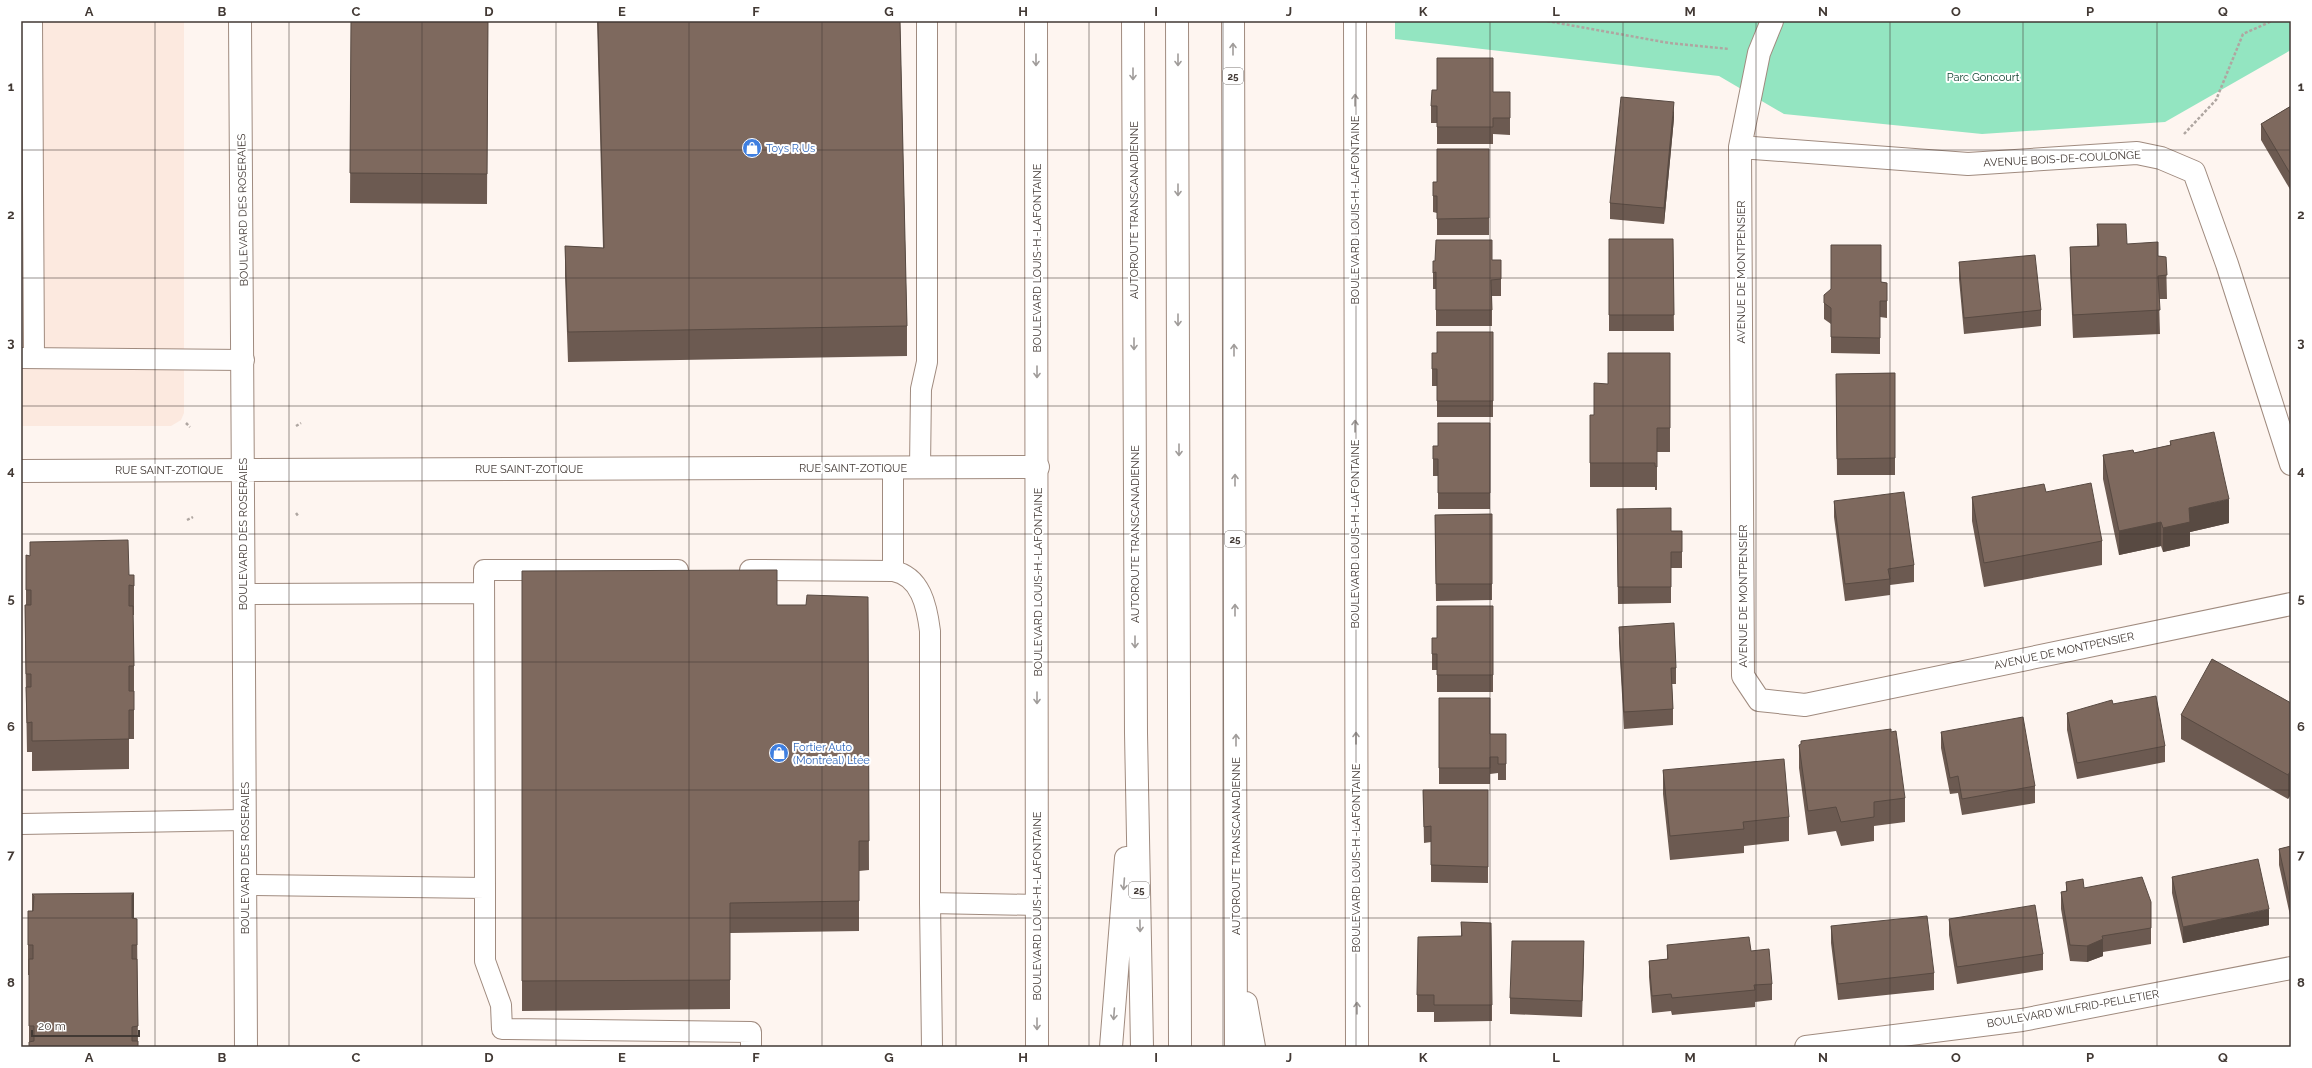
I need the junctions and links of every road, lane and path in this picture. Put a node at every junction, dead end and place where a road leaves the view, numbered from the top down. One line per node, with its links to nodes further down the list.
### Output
1 (32, 21): 15 (lane)
2 (240, 21): 16 (main road, BOULEVARD DES ROSERAIES)
3 (927, 21): 24 (lane)
4 (1036, 21): 22 (main road, BOULEVARD LOUIS-H.-LAFONTAINE, one-way to 22)
5 (1133, 21): 37 (main road, AUTOROUTE TRANSCANADIENNE / 25, one-way to 37)
6 (1178, 21): 52 (main road, one-way to 52)
7 (1233, 21): 44 (main road, AUTOROUTE TRANSCANADIENNE / 25, one-way to 7)
8 (1355, 21): 55 (main road, BOULEVARD LOUIS-H.-LAFONTAINE, one-way to 8)
9 (1547, 21): 12 (path)
10 (1772, 21): 12 (main road, AVENUE DE MONTPENSIER)
11 (2272, 21): 14 (path)
12 (1759, 53): 13 (main road, AVENUE DE MONTPENSIER)
13 (1740, 147): 14 (main road, AVENUE BOIS-DE-COULONGE); 36 (main road, AVENUE DE MONTPENSIER)
14 (2161, 158): 21 (main road, AVENUE BOIS-DE-COULONGE)
15 (27, 358): 16 (lane)
16 (244, 360): 25 (main road, BOULEVARD DES ROSERAIES)
17 (186, 423): 20 (path)
18 (301, 423): 19 (path)
19 (296, 426)
20 (190, 427)
21 (2291, 464)
22 (1038, 466): 24 (main road, RUE SAINT-ZOTIQUE); 43 (main road, BOULEVARD LOUIS-H.-LAFONTAINE, one-way to 43)
23 (893, 467): 24 (main road, RUE SAINT-ZOTIQUE); 25 (main road, RUE SAINT-ZOTIQUE); 33 (lane)
24 (920, 468)
25 (242, 469): 26 (main road, RUE SAINT-ZOTIQUE); 35 (main road, BOULEVARD DES ROSERAIES)
26 (21, 471)
27 (296, 513): 29 (path)
28 (192, 517): 30 (path)
29 (299, 517)
30 (188, 520)
31 (696, 570): 34 (lane)
32 (728, 570): 33 (lane)
33 (892, 571): 42 (lane)
34 (484, 593): 35 (lane); 41 (lane)
35 (243, 594): 38 (main road, BOULEVARD DES ROSERAIES)
36 (2291, 604)
37 (1136, 734): 50 (main road, one-way to 50); 51 (main road, AUTOROUTE TRANSCANADIENNE / 25, one-way to 51)
38 (244, 820): 39 (lane); 40 (main road, BOULEVARD DES ROSERAIES)
39 (21, 824)
40 (245, 885): 41 (lane); 46 (main road, BOULEVARD DES ROSERAIES)
41 (485, 888): 47 (lane)
42 (930, 903): 43 (lane); 48 (lane)
43 (1037, 905): 49 (main road, BOULEVARD LOUIS-H.-LAFONTAINE, one-way to 49)
44 (1237, 947): 53 (main road, AUTOROUTE TRANSCANADIENNE / 25); 54 (main road)
45 (2291, 968): 56 (main road, BOULEVARD WILFRID-PELLETIER)
46 (246, 1047)
47 (751, 1047)
48 (932, 1047)
49 (1037, 1047)
50 (1111, 1047)
51 (1142, 1047)
52 (1180, 1047)
53 (1236, 1047)
54 (1254, 1047)
55 (1357, 1047)
56 (1806, 1047)

